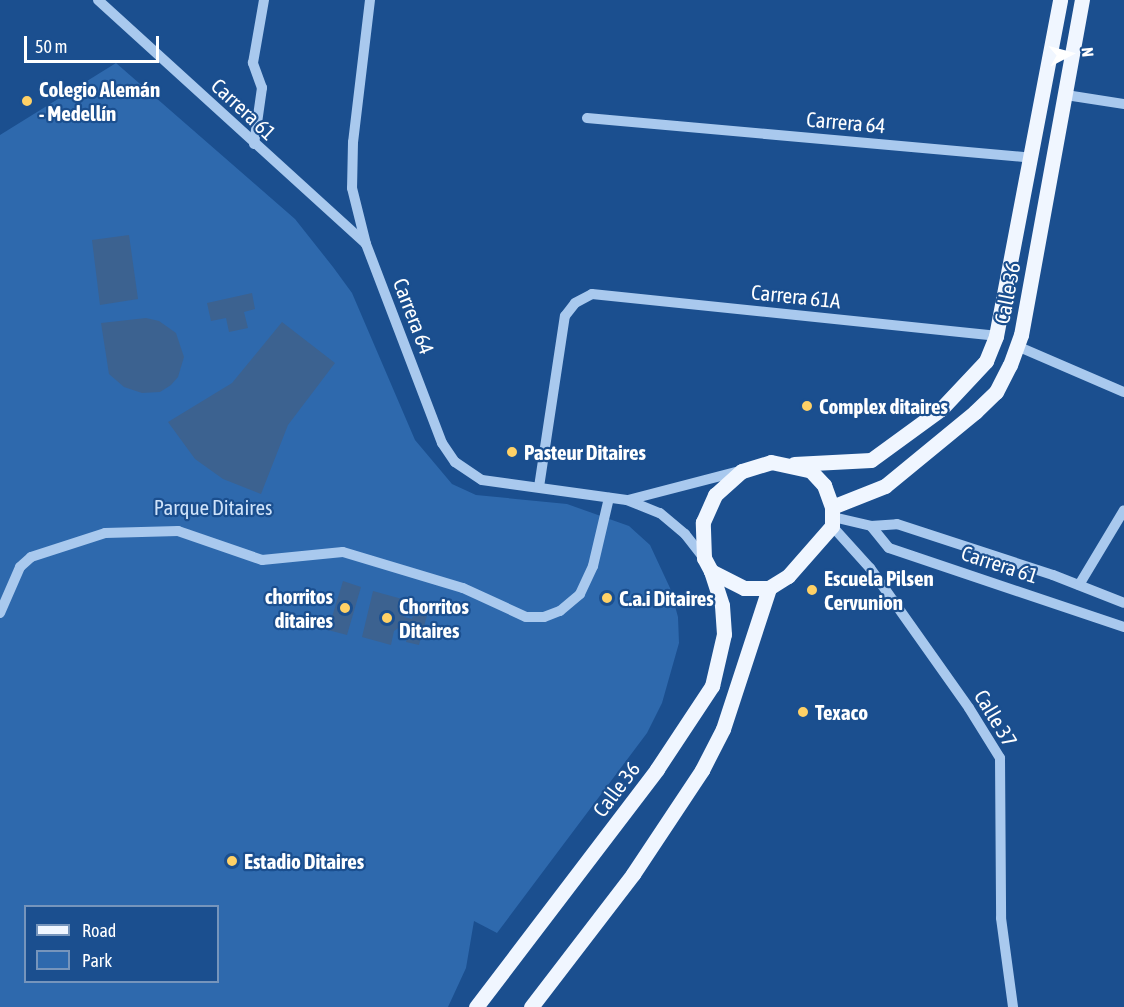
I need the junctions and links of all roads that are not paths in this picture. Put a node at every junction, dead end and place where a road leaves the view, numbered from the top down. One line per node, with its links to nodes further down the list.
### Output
1 (98, 0): 9 (street, Carrera 61)
2 (264, 0): 9 (street)
3 (370, 0): 11 (street, Carrera 64)
4 (1060, 0): 10 (main road, Calle 36)
5 (1082, 0): 6 (main road, Calle 36)
6 (1066, 95): 7 (street); 13 (main road, Calle 36)
7 (1124, 104)
8 (587, 118): 10 (street, Carrera 64)
9 (254, 144): 11 (street, Carrera 61)
10 (1031, 159): 12 (main road, Calle 36)
11 (366, 244): 17 (street, Carrera 64)
12 (996, 336): 15 (main road, Calle 36); 17 (street, Carrera 61A)
13 (1017, 346): 14 (street); 21 (main road, Calle 36)
14 (1124, 392)
15 (794, 464): 16 (main road); 21 (main road)
16 (742, 471): 19 (street, Carrera 64); 23 (main road)
17 (538, 487): 18 (street, Carrera 64)
18 (609, 498): 19 (street, Carrera 64); 27 (street)
19 (627, 500): 23 (street, Carrera 64)
20 (1124, 510): 24 (street)
21 (832, 517): 22 (street, Carrera 61); 25 (main road); 31 (street, Calle 37)
22 (871, 526): 24 (street, Carrera 61); 28 (street, Carrera 61)
23 (708, 565): 25 (main road); 29 (main road, Calle 36)
24 (1079, 585): 26 (street, Carrera 61)
25 (769, 588): 30 (main road)
26 (1124, 603)
27 (0, 613)
28 (1124, 627)
29 (476, 1007)
30 (531, 1007)
31 (1013, 1007)

